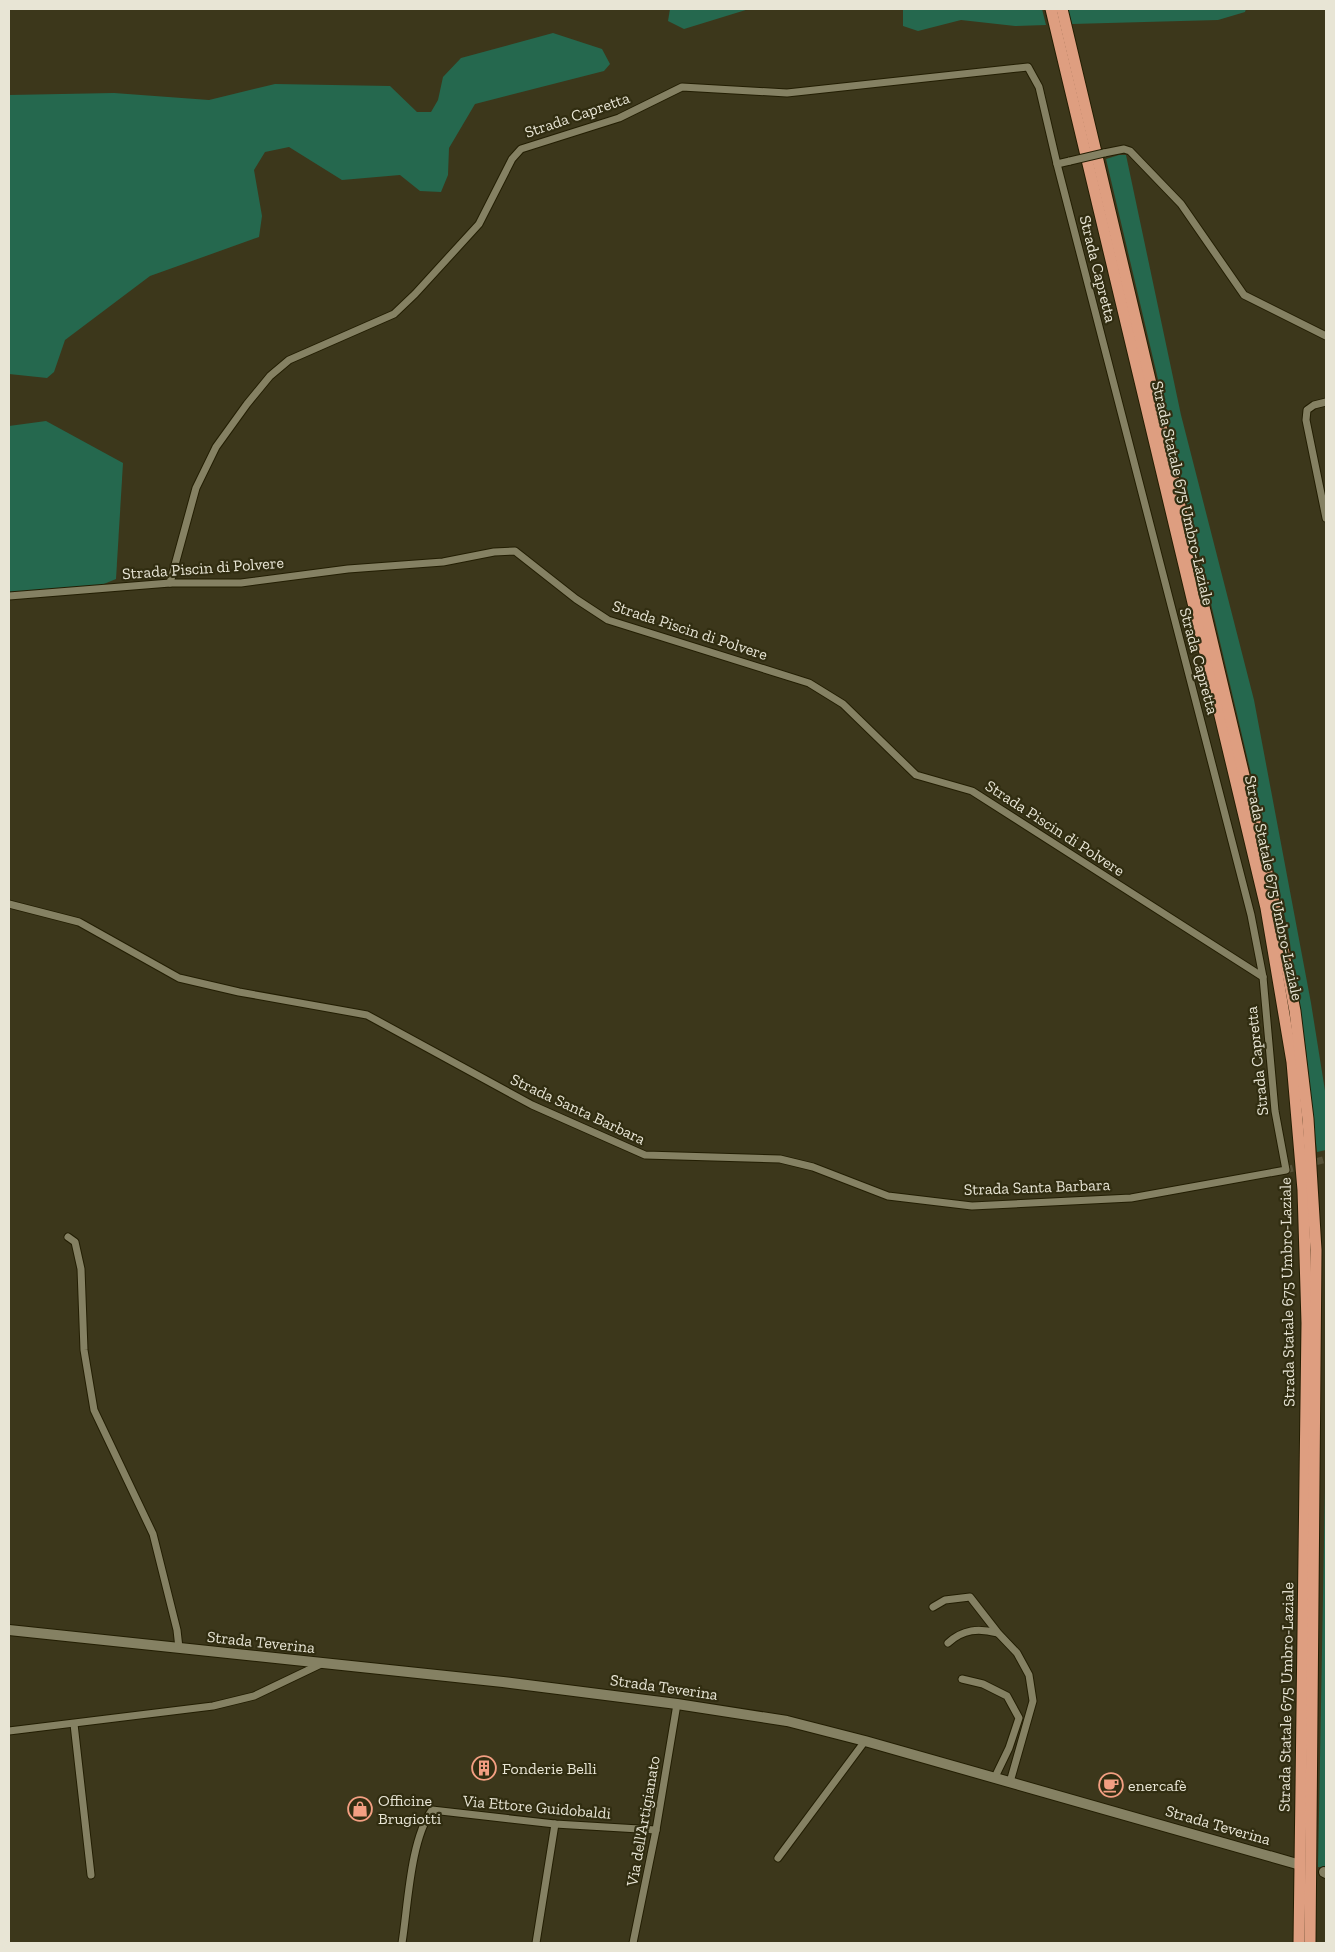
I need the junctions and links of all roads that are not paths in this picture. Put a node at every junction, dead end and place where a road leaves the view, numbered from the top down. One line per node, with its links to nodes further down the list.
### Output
1 (1051, 9): 34 (highway, Strada Statale 675 Umbro-Laziale)
2 (1062, 9): 35 (highway, Strada Statale 675 Umbro-Laziale)
3 (1057, 164): 4 (street, bridge); 7 (street, Strada Capretta); 10 (street, Strada Capretta)
4 (1326, 336)
5 (1326, 402): 6 (street)
6 (1326, 518)
7 (170, 584): 8 (street, Strada Piscin di Polvere); 10 (street, Strada Piscin di Polvere)
8 (9, 596)
9 (9, 904): 11 (street, Strada Santa Barbara)
10 (1263, 977): 11 (street, Strada Capretta)
11 (1286, 1170)
12 (68, 1237): 17 (street)
13 (933, 1607): 15 (street)
14 (9, 1630): 17 (main road, Strada Teverina)
15 (998, 1633): 16 (street); 25 (street)
16 (948, 1643)
17 (178, 1648): 18 (main road, Strada Teverina)
18 (321, 1664): 20 (main road, Strada Teverina); 21 (street)
19 (962, 1679): 24 (street)
20 (678, 1704): 23 (main road, Strada Teverina); 27 (street, Via dell'Artigianato)
21 (74, 1724): 22 (street); 30 (street)
22 (9, 1731)
23 (865, 1741): 24 (main road, Strada Teverina); 28 (street)
24 (995, 1777): 25 (main road, Strada Teverina)
25 (1010, 1782): 29 (main road, Strada Teverina)
26 (555, 1824): 27 (street, Via Ettore Guidobaldi); 31 (street, Via Ettore Guidobaldi); 32 (street)
27 (656, 1830): 33 (street, Via dell'Artigianato)
28 (778, 1858)
29 (1297, 1864)
30 (91, 1876)
31 (402, 1943)
32 (536, 1943)
33 (634, 1943)
34 (1299, 1943)
35 (1310, 1943)

